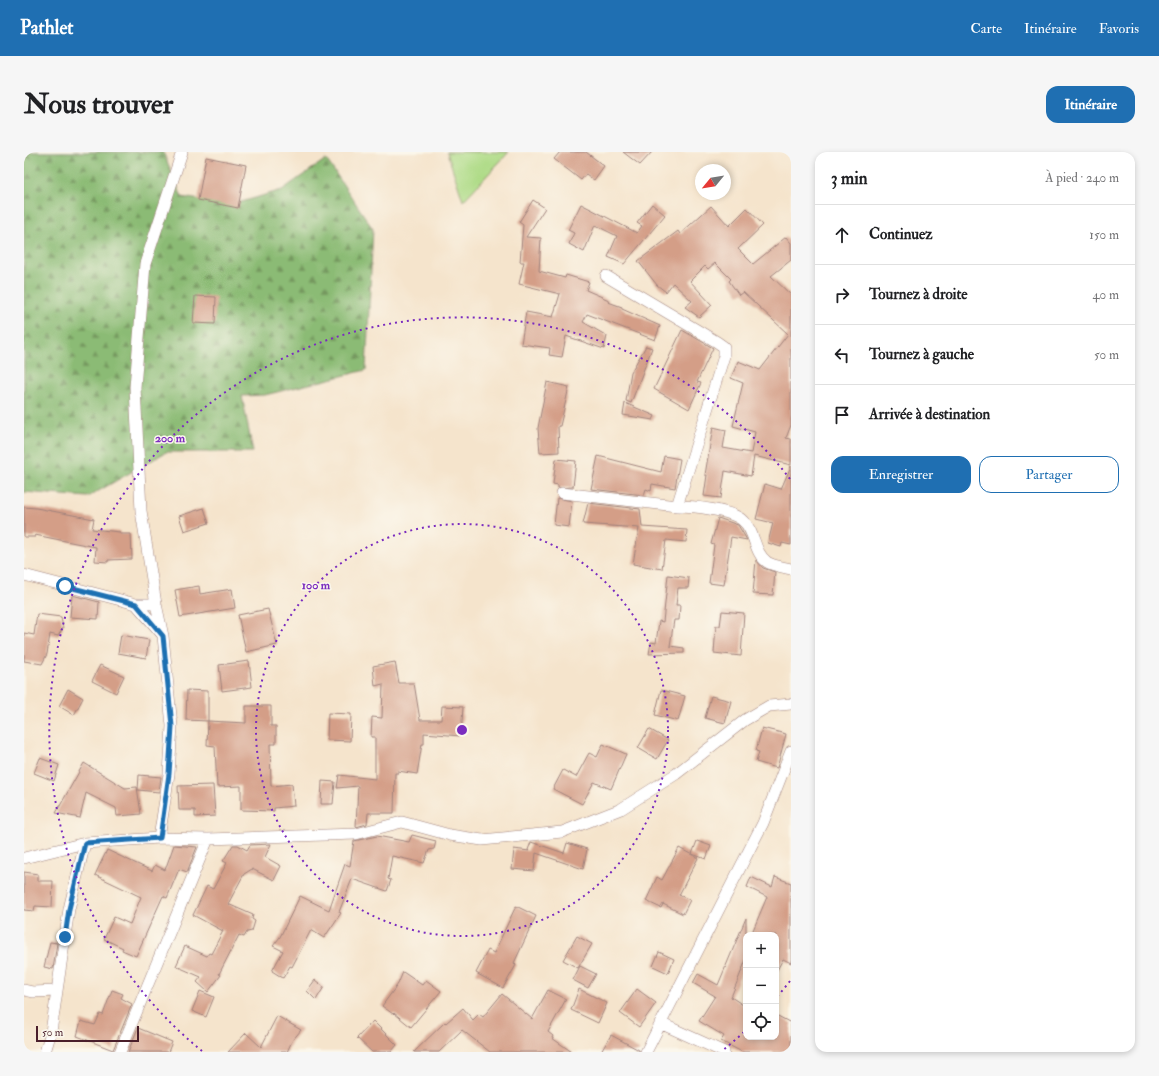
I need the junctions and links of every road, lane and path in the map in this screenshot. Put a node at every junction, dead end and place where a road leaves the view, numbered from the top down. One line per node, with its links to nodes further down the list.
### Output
1 (182, 152): 8 (street)
2 (606, 276): 4 (street)
3 (562, 493): 4 (street)
4 (677, 506): 5 (street)
5 (791, 569)
6 (24, 575): 7 (street)
7 (136, 604): 8 (street); 9 (street)
8 (156, 604): 9 (street)
9 (163, 636): 12 (street)
10 (791, 704): 13 (street)
11 (791, 751): 18 (street)
12 (160, 838): 13 (street); 14 (street)
13 (208, 839): 20 (street)
14 (85, 843): 15 (street); 17 (street)
15 (24, 858)
16 (24, 990): 17 (street)
17 (56, 991): 19 (street)
18 (660, 1023): 21 (street); 22 (street)
19 (45, 1052)
20 (120, 1052)
21 (646, 1052)
22 (724, 1052)

